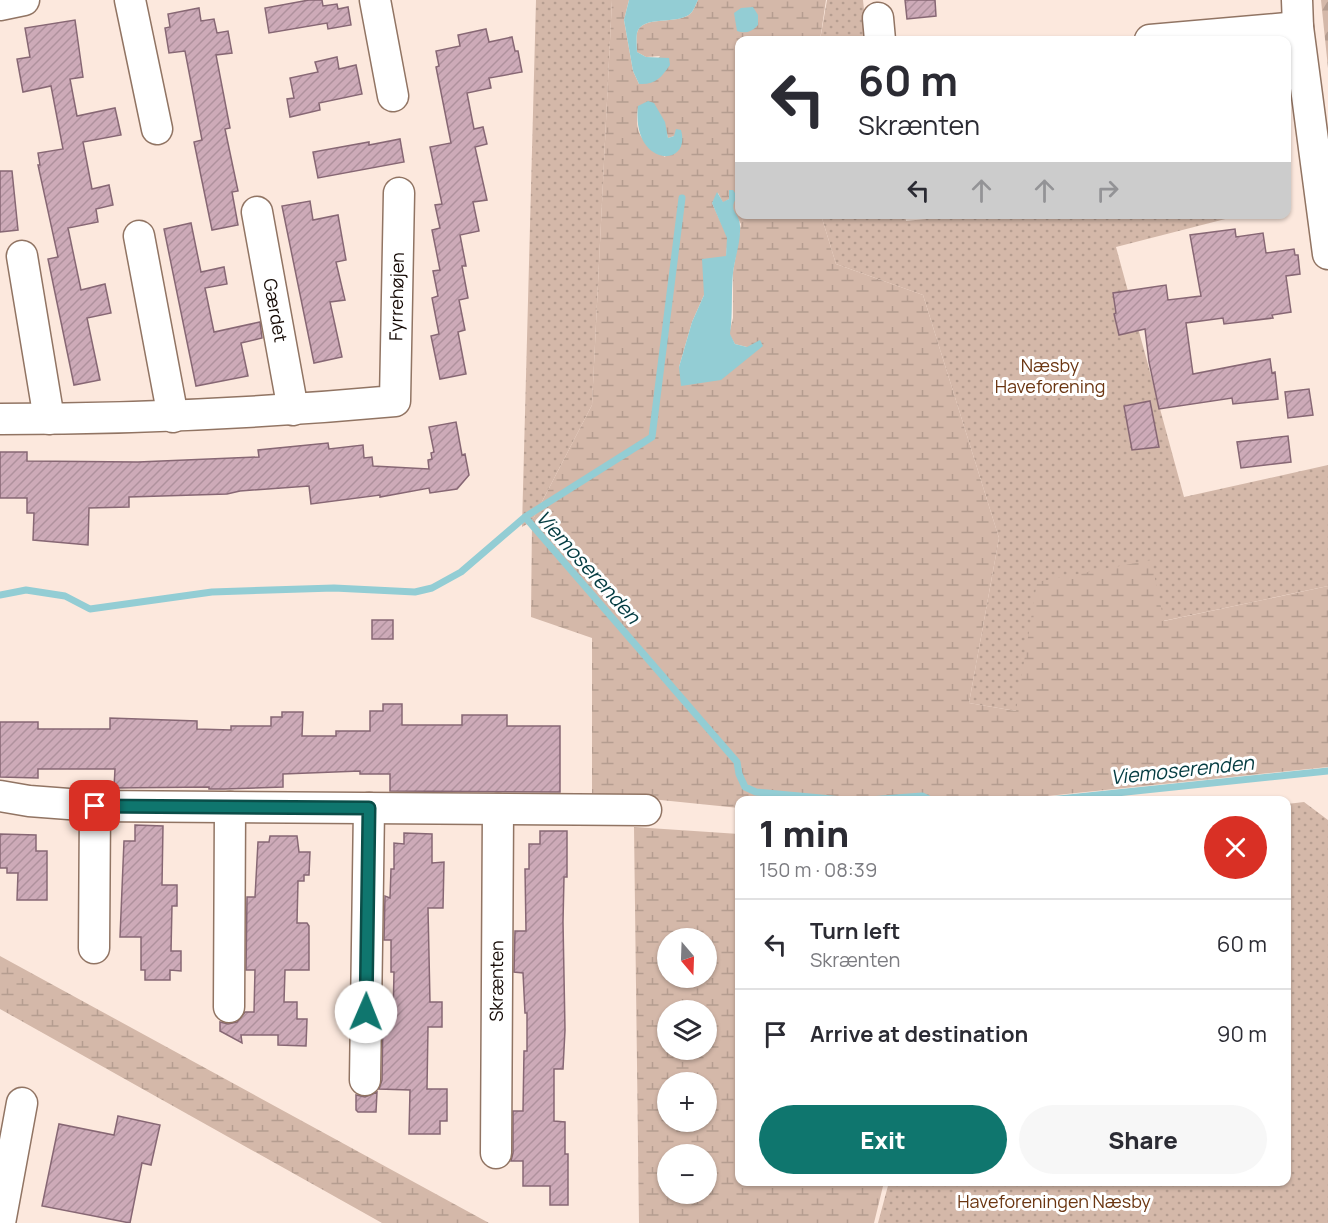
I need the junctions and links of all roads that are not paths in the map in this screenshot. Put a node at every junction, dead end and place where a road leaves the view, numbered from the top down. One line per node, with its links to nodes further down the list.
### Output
1 (24, 0): 4 (street)
2 (130, 0): 8 (street)
3 (375, 0): 7 (street)
4 (0, 5)
5 (1297, 14): 6 (street); 12 (street)
6 (1173, 36)
7 (393, 96)
8 (157, 129)
9 (399, 193): 14 (street, Fyrrehøjen)
10 (257, 212): 14 (street, Gærdet)
11 (139, 236): 15 (street)
12 (1328, 254)
13 (22, 256): 17 (street)
14 (293, 410): 15 (street)
15 (173, 417): 17 (street)
16 (0, 419): 17 (street)
17 (49, 419)
18 (0, 796): 19 (street)
19 (95, 806): 20 (street); 24 (street)
20 (230, 807): 21 (street); 25 (street)
21 (369, 808): 22 (street); 26 (street)
22 (498, 809): 23 (street); 28 (street, Skrænten)
23 (646, 810)
24 (94, 948)
25 (229, 1007)
26 (365, 1080)
27 (22, 1103): 29 (street)
28 (496, 1153)
29 (0, 1223)

